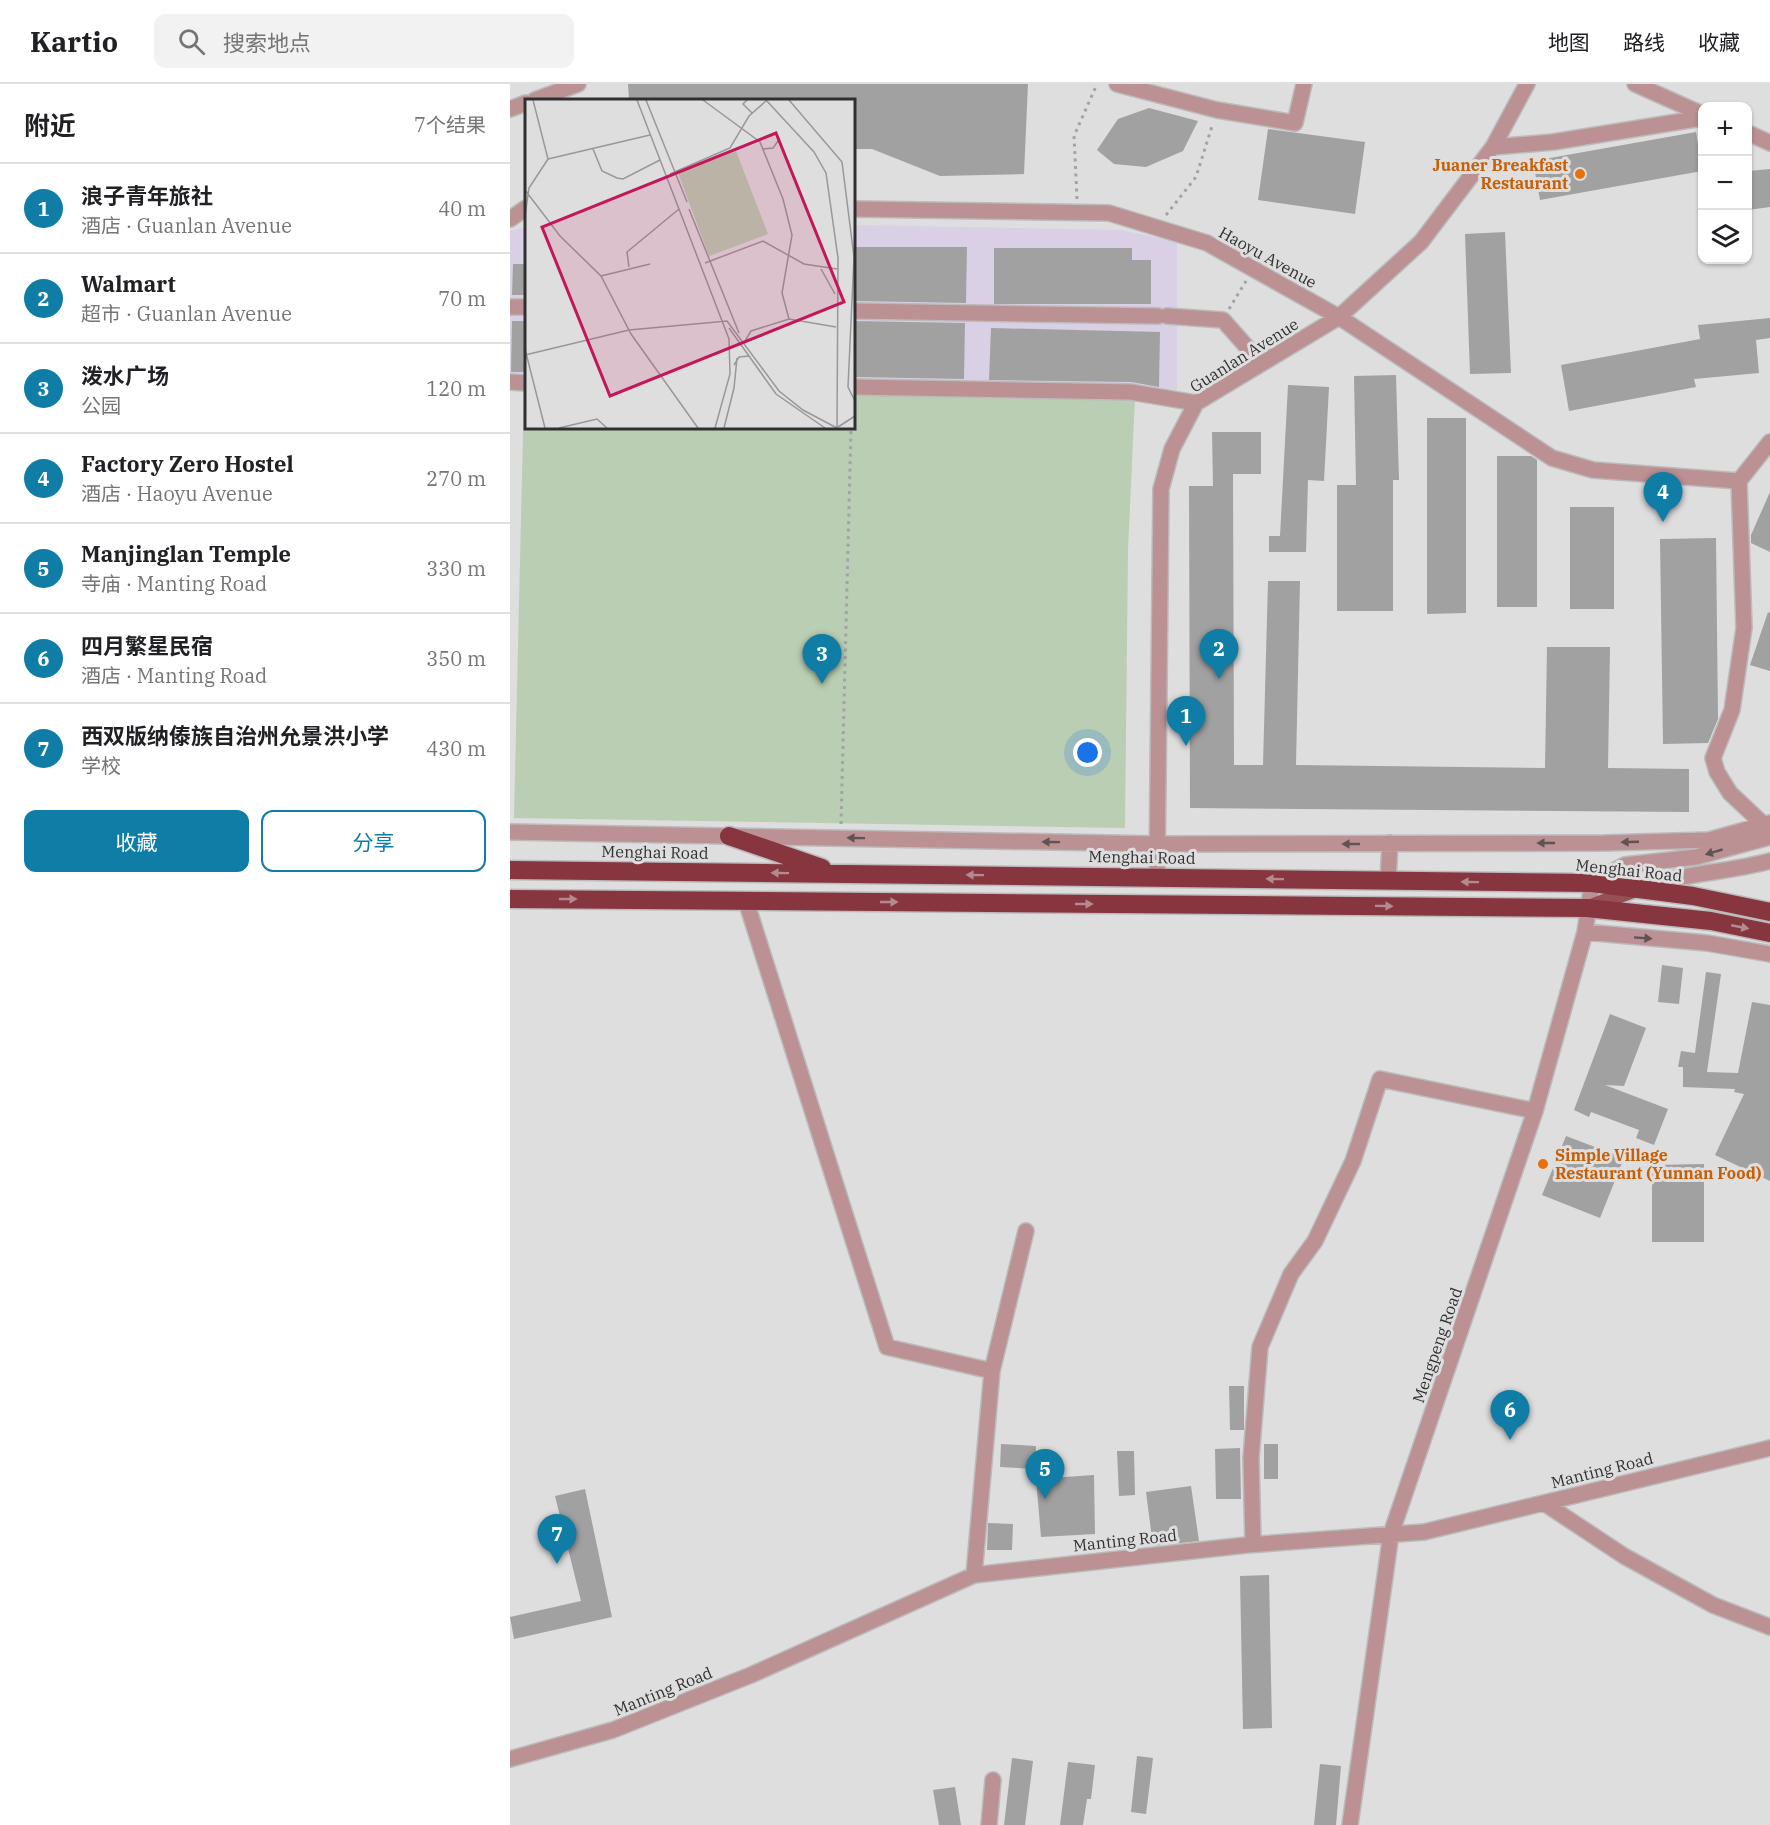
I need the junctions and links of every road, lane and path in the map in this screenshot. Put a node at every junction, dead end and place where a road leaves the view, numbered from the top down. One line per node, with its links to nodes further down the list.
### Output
1 (1097, 84): 18 (path)
2 (1118, 84): 10 (street)
3 (1304, 84): 10 (street)
4 (1527, 84): 15 (street, Guanlan Avenue)
5 (1635, 84): 11 (street)
6 (573, 91): 7 (street)
7 (539, 99)
8 (525, 104): 9 (street)
9 (510, 109)
10 (1217, 110): 20 (path)
11 (1698, 112)
12 (1698, 119): 15 (street)
13 (1752, 136): 14 (street)
14 (1770, 143)
15 (1493, 147): 25 (street, Guanlan Avenue)
16 (525, 209): 19 (street)
17 (855, 209): 18 (street, Haoyu Avenue)
18 (1077, 212): 20 (street, Haoyu Avenue)
19 (510, 219)
20 (1156, 228): 21 (street, Haoyu Avenue)
21 (1254, 269): 25 (street, Haoyu Avenue); 26 (path)
22 (510, 306): 23 (street)
23 (525, 307)
24 (855, 311): 26 (street)
25 (1339, 317): 27 (street, Guanlan Avenue); 34 (street, Haoyu Avenue)
26 (1222, 320): 27 (street)
27 (1261, 363): 31 (street, Guanlan Avenue)
28 (510, 382): 29 (street)
29 (525, 383)
30 (855, 387): 31 (street)
31 (1196, 403): 40 (street, Guanlan Avenue)
32 (851, 429): 38 (path)
33 (1770, 442): 34 (street)
34 (1739, 481): 35 (street)
35 (1768, 828): 39 (street, one-way to 39); 46 (street, one-way to 46)
36 (510, 832): 37 (street)
37 (729, 836): 38 (street); 43 (highway)
38 (840, 838): 40 (street, one-way to 38)
39 (1390, 843): 40 (street, one-way to 40); 45 (street)
40 (1158, 844): 44 (street, Guanlan Avenue)
41 (1770, 861): 47 (street)
42 (510, 870): 43 (highway, Menghai Road, one-way to 42)
43 (837, 874): 44 (highway, Menghai Road, one-way to 43)
44 (1157, 877): 45 (highway, Menghai Road, one-way to 44)
45 (1388, 881): 46 (highway, Menghai Road, one-way to 45)
46 (1592, 883): 47 (highway, Menghai Road); 50 (street, Mengpeng Road)
47 (1637, 889): 50 (main road); 51 (highway, Menghai Road)
48 (510, 899): 49 (highway, one-way to 49)
49 (746, 901): 50 (highway, one-way to 50); 57 (street)
50 (1587, 908): 52 (street, Mengpeng Road); 53 (highway, one-way to 53)
51 (1770, 912)
52 (1585, 932): 54 (street, one-way to 54); 55 (street, Mengpeng Road)
53 (1770, 933)
54 (1770, 954)
55 (1535, 1111): 60 (street, Mengpeng Road); 61 (street)
56 (1026, 1231): 57 (street)
57 (992, 1371): 62 (street)
58 (1770, 1448): 59 (street, Manting Road)
59 (1544, 1503): 60 (street, Manting Road); 63 (street)
60 (1392, 1534): 61 (street, Manting Road); 67 (street, Mengpeng Road)
61 (1253, 1544): 62 (street, Manting Road)
62 (974, 1575): 64 (street, Manting Road)
63 (1770, 1627)
64 (510, 1759)
65 (993, 1780): 66 (street)
66 (989, 1825)
67 (1350, 1825)

